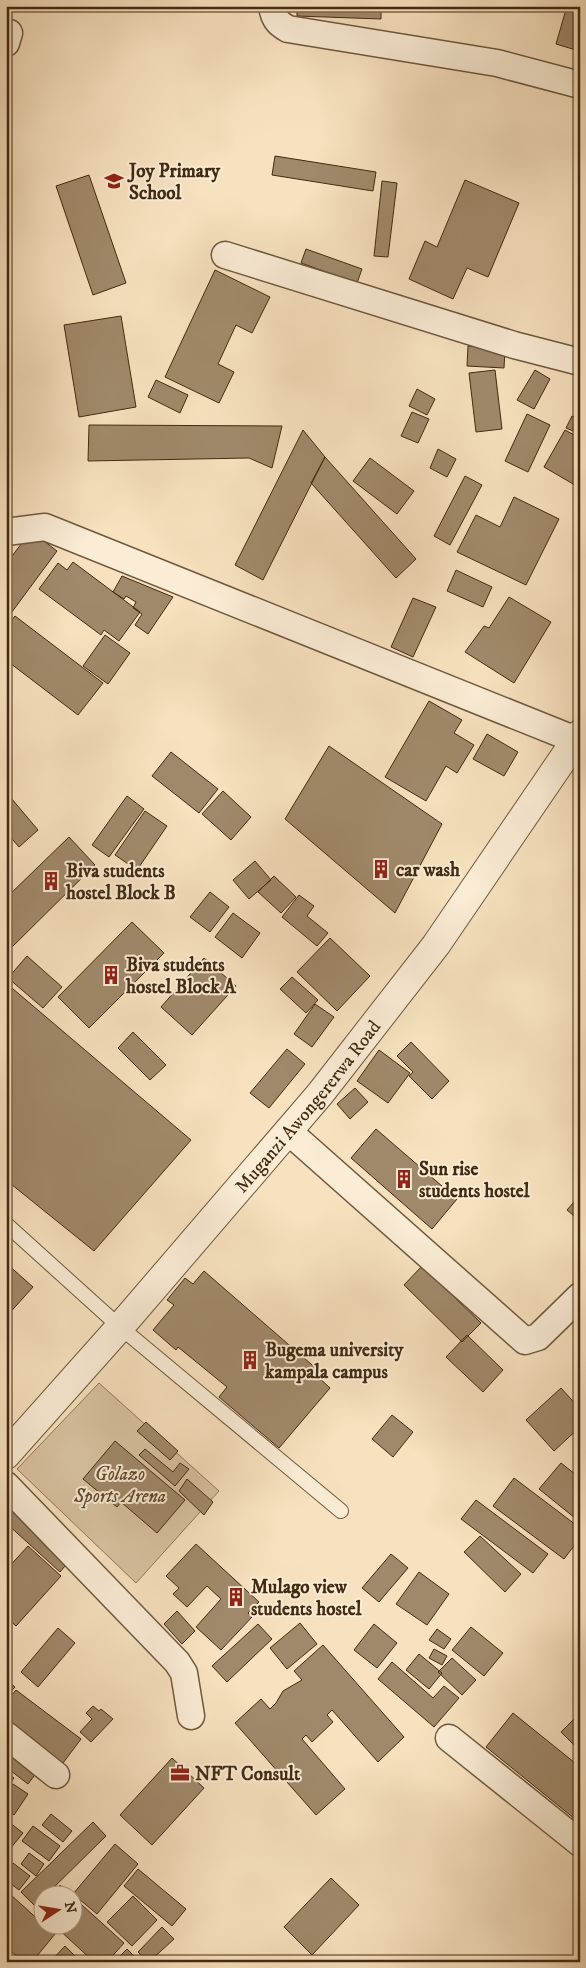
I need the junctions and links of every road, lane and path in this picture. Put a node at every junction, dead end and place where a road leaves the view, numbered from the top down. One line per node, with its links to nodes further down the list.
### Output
1 (272, 6): 2 (street)
2 (580, 85)
3 (225, 255): 4 (street)
4 (580, 362)
5 (6, 532): 6 (street)
6 (578, 737): 7 (street, Muganzi Awongererwa Road)
7 (288, 1130): 9 (street); 10 (street, Muganzi Awongererwa Road)
8 (6, 1224): 10 (lane)
9 (580, 1296)
10 (120, 1326): 11 (street, Muganzi Awongererwa Road); 13 (lane)
11 (6, 1455)
12 (6, 1486): 14 (street)
13 (341, 1510)
14 (191, 1716)
15 (6, 1735): 17 (street)
16 (450, 1738): 18 (street)
17 (56, 1775)
18 (580, 1843)

